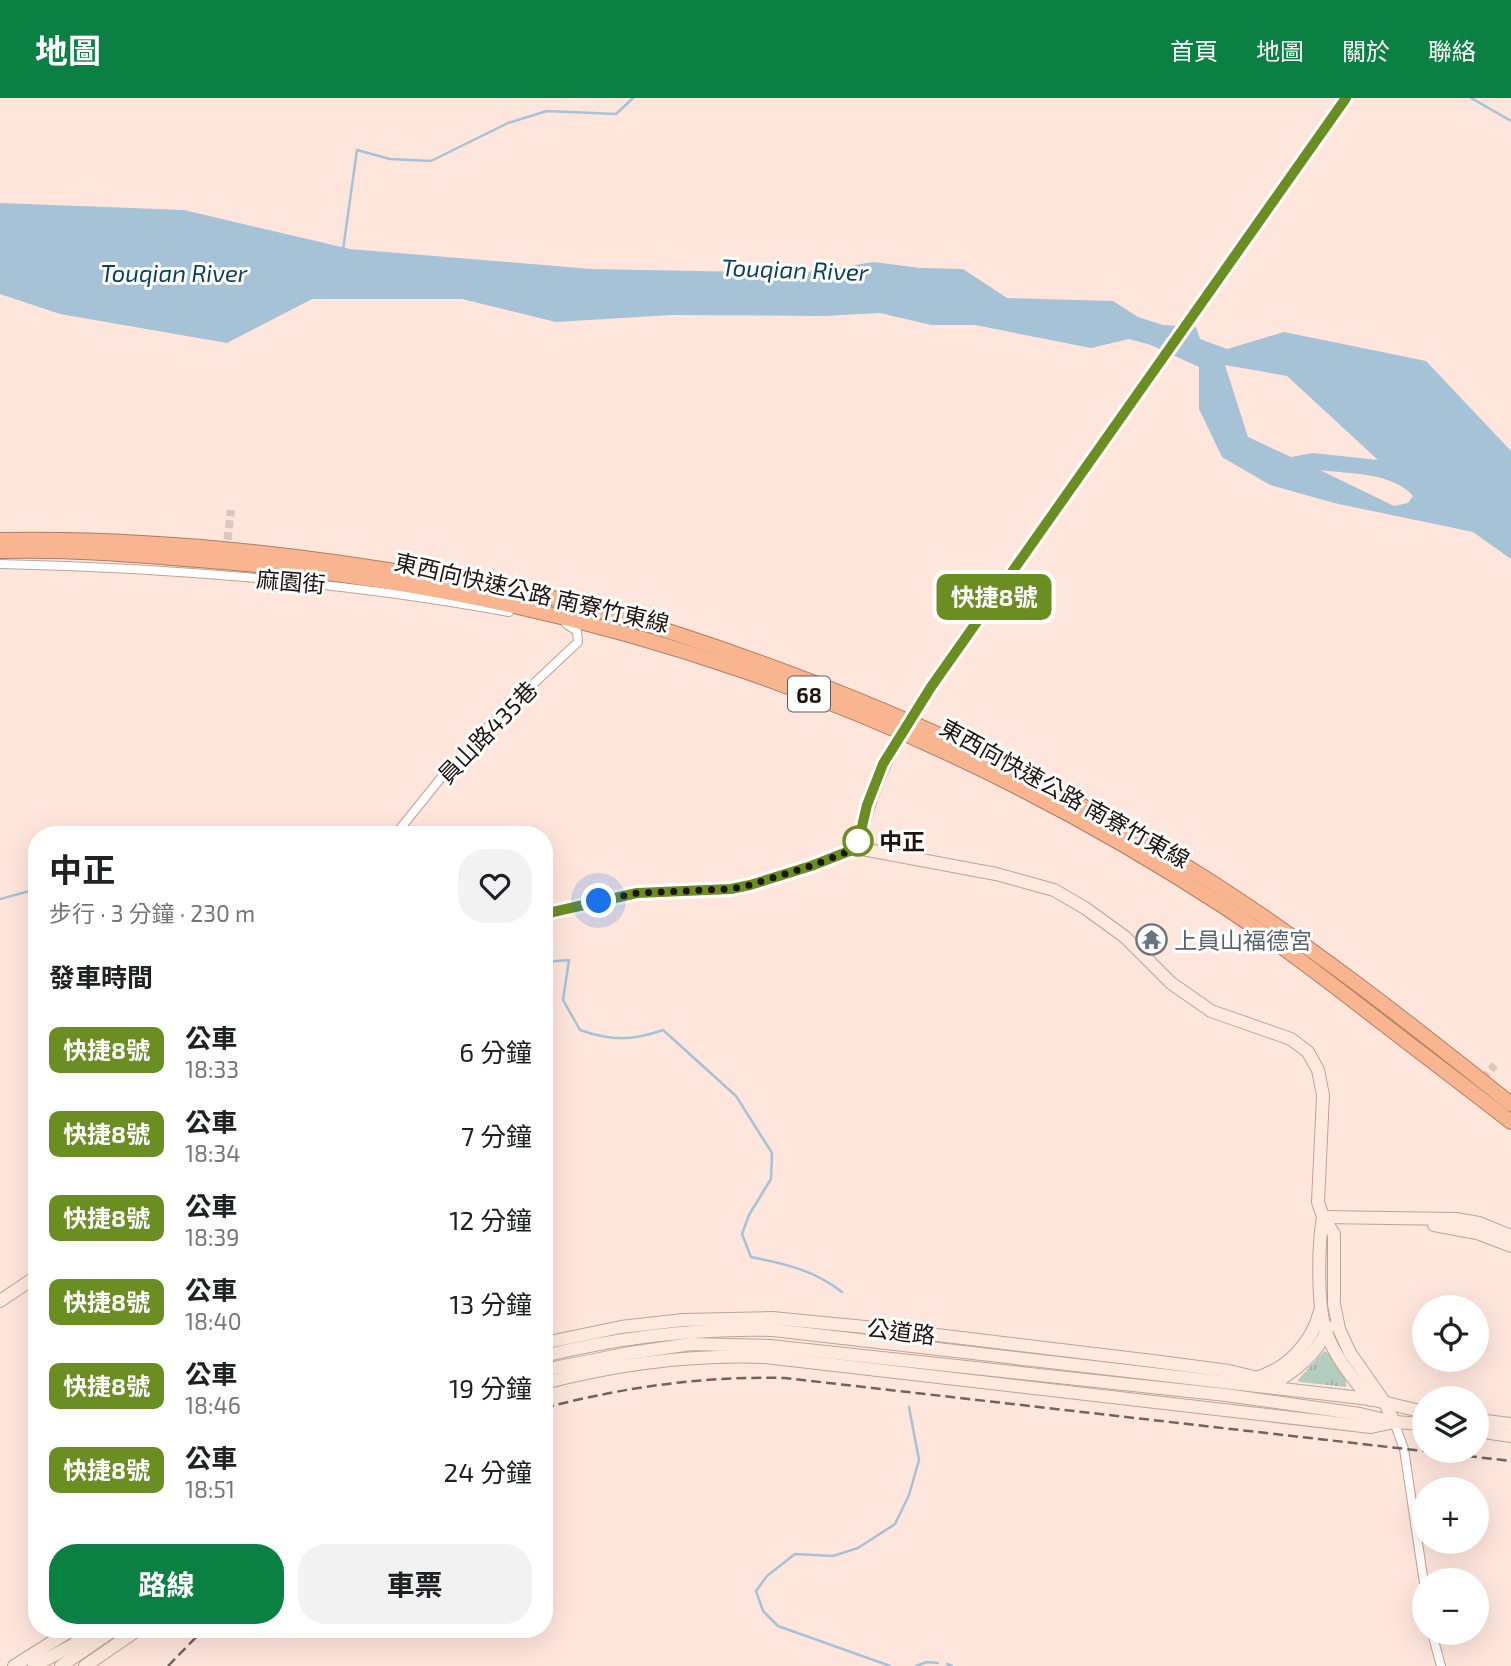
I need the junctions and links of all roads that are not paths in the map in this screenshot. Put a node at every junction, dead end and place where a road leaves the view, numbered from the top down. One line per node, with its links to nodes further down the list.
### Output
1 (1346, 98): 7 (street, bridge)
2 (0, 540): 9 (highway, 東西向快速公路 南寮竹東線 / 68)
3 (0, 551): 10 (highway, 東西向快速公路 南寮竹東線 / 68)
4 (0, 564): 5 (street, 麻園街)
5 (577, 631): 6 (street, 員山路435巷)
6 (401, 826)
7 (857, 848): 8 (street); 11 (street)
8 (553, 912)
9 (1511, 1104)
10 (1511, 1122)
11 (1323, 1217): 12 (street); 16 (street); 18 (street)
12 (1478, 1228): 13 (street); 14 (street)
13 (1511, 1236)
14 (1511, 1247)
15 (28, 1282): 17 (street)
16 (1321, 1297): 20 (street); 25 (street, 公道路)
17 (0, 1301)
18 (1334, 1304): 20 (street); 30 (street)
19 (683, 1325): 21 (street, 公道路); 22 (street, 公道路); 23 (street, 公道路)
20 (1326, 1333): 28 (street); 30 (street)
21 (553, 1341)
22 (553, 1354)
23 (1152, 1367): 25 (street, 公道路); 27 (street, 公道路)
24 (553, 1368): 29 (street, 公道路)
25 (1258, 1378): 27 (street, 公道路); 28 (street, 公道路)
26 (553, 1381): 31 (street, 公道路)
27 (1227, 1383): 28 (street, 公道路)
28 (1270, 1387): 29 (street); 30 (street, 公道路)
29 (1245, 1399): 31 (street); 34 (street, 公道路)
30 (1378, 1401): 32 (street, 公道路); 34 (street)
31 (1224, 1409): 34 (street, 公道路)
32 (1412, 1409)
33 (1489, 1421): 36 (street)
34 (1394, 1422): 35 (street); 39 (street)
35 (1412, 1423)
36 (1511, 1424)
37 (1489, 1433): 38 (street)
38 (1511, 1436)
39 (1422, 1568)
40 (58, 1638): 45 (street)
41 (82, 1638): 46 (street)
42 (102, 1638): 47 (street)
43 (126, 1638): 48 (street)
44 (1435, 1645): 49 (street)
45 (15, 1665)
46 (34, 1666)
47 (61, 1666)
48 (85, 1666)
49 (1441, 1666)

